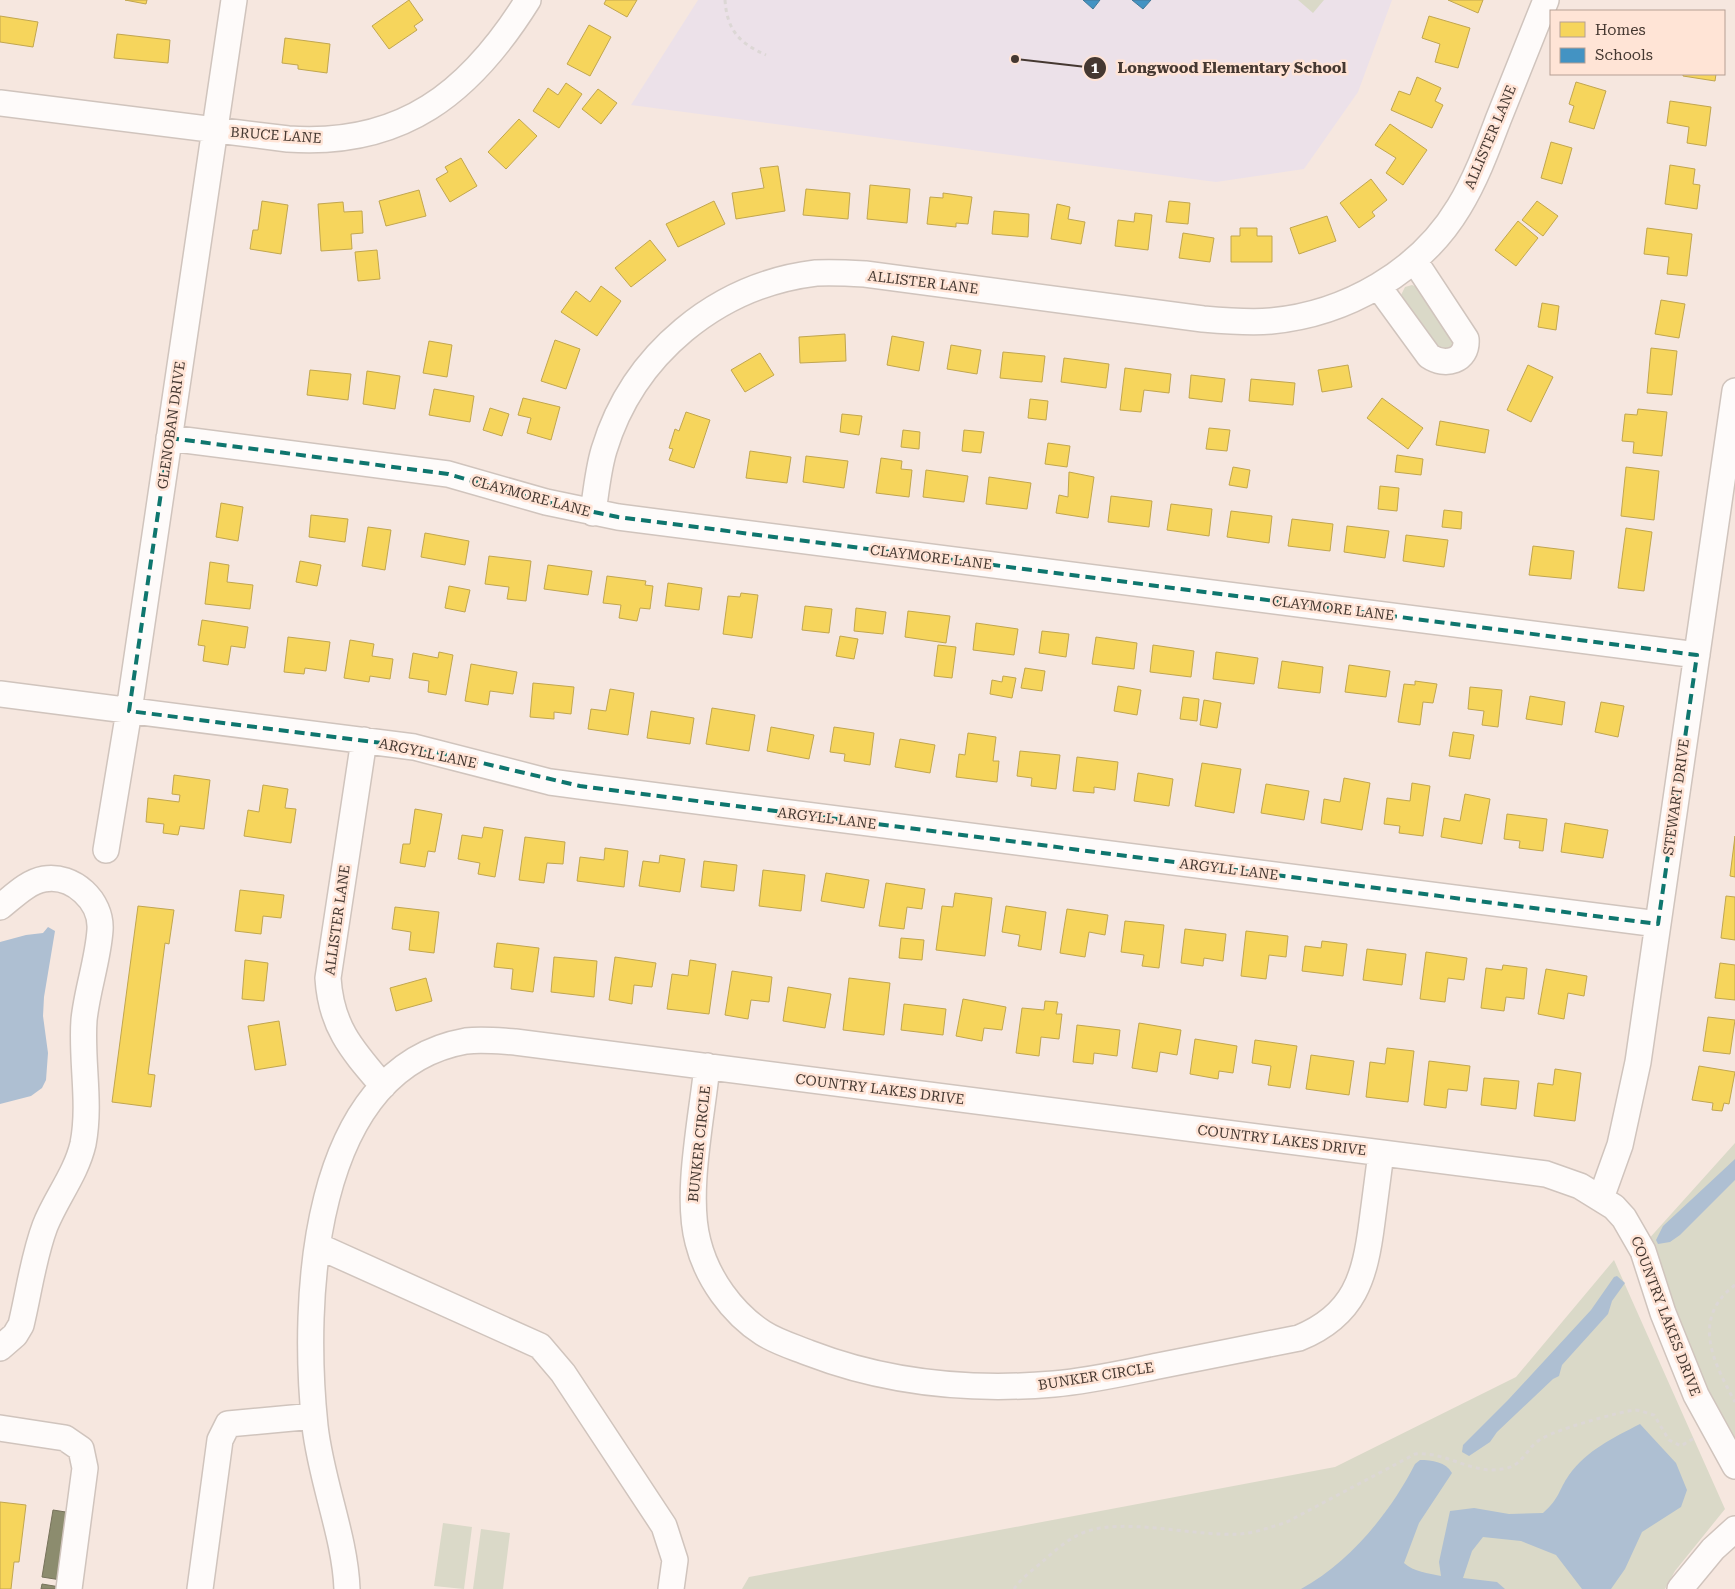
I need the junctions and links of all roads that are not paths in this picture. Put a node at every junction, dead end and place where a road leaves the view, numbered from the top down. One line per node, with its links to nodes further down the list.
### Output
1 (234, 0): 5 (street, GLENOBAN DRIVE)
2 (528, 0): 5 (street, BRUCE LANE)
3 (1546, 0): 6 (street, ALLISTER LANE)
4 (0, 103): 5 (street, BRUCE LANE)
5 (215, 130): 9 (street, GLENOBAN DRIVE)
6 (1414, 260): 7 (street, ALLISTER LANE); 7 (street)
7 (1378, 286): 10 (street, ALLISTER LANE)
8 (1735, 391): 11 (street, STEWART DRIVE)
9 (169, 438): 10 (street, CLAYMORE LANE); 13 (street, GLENOBAN DRIVE)
10 (593, 513): 11 (street, CLAYMORE LANE)
11 (1697, 655): 17 (street, STEWART DRIVE)
12 (0, 694): 13 (street, ARGYLL LANE)
13 (129, 711): 14 (street, ARGYLL LANE); 15 (street, GLENOBAN DRIVE)
14 (364, 740): 17 (street, ARGYLL LANE); 19 (street, ALLISTER LANE)
15 (106, 850)
16 (0, 907): 23 (street)
17 (1658, 924): 21 (street, STEWART DRIVE)
18 (707, 1066): 19 (street, COUNTRY LAKES DRIVE); 20 (street, COUNTRY LAKES DRIVE); 20 (street, BUNKER CIRCLE)
19 (383, 1086): 22 (street, COUNTRY LAKES DRIVE)
20 (1381, 1153): 21 (street, COUNTRY LAKES DRIVE)
21 (1601, 1198): 26 (street, COUNTRY LAKES DRIVE)
22 (318, 1246): 24 (street, COUNTRY LAKES DRIVE); 31 (street)
23 (0, 1348)
24 (314, 1416): 29 (street); 30 (street, COUNTRY LAKES DRIVE)
25 (0, 1428): 28 (street)
26 (1735, 1466)
27 (1735, 1529): 32 (street)
28 (69, 1589)
29 (200, 1589)
30 (347, 1589)
31 (671, 1589)
32 (1680, 1589)

